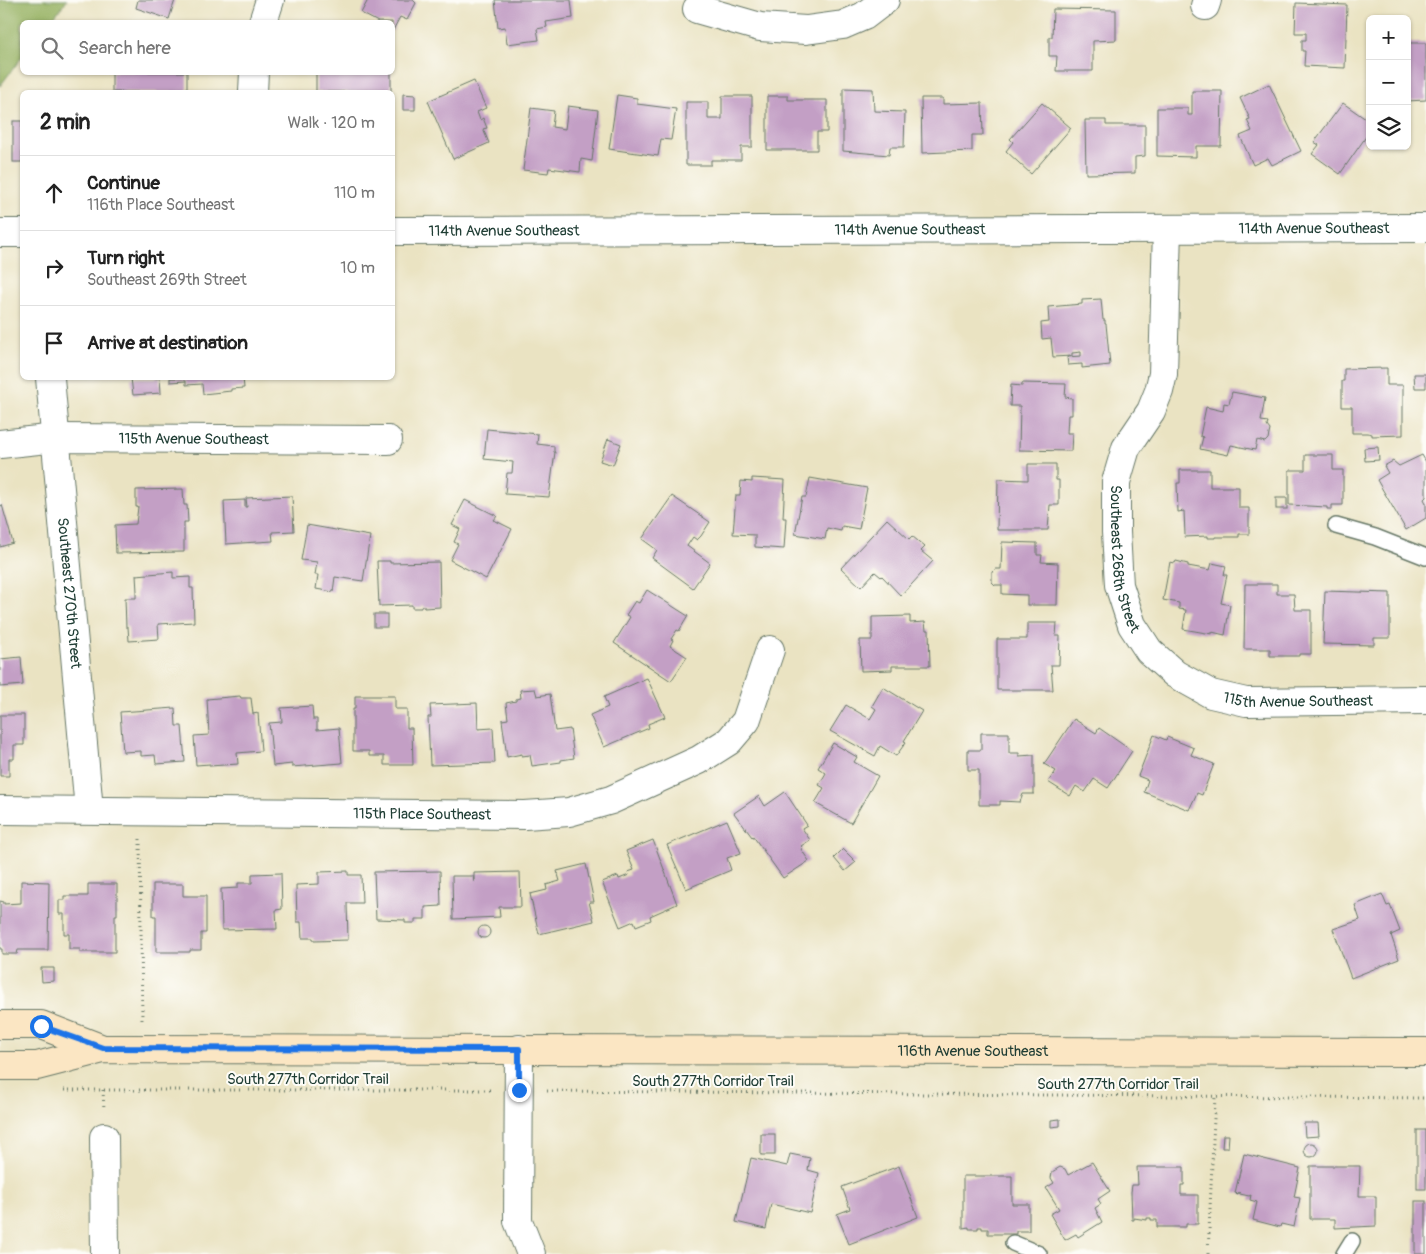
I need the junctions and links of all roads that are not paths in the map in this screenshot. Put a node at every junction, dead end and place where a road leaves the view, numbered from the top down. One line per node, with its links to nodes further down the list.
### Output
1 (270, 0): 4 (street)
2 (885, 0): 3 (street)
3 (697, 9)
4 (265, 20)
5 (254, 75): 6 (street)
6 (253, 90)
7 (1426, 228): 8 (street, 114th Avenue Southeast)
8 (1167, 229): 9 (street, 114th Avenue Southeast); 19 (street, Southeast 268th Street)
9 (395, 231)
10 (0, 233): 11 (street)
11 (20, 233)
12 (50, 380): 13 (street, Southeast 270th Street)
13 (57, 438): 14 (street, 115th Avenue Southeast); 15 (street, 115th Avenue Southeast); 22 (street, Southeast 270th Street)
14 (388, 440)
15 (0, 444)
16 (1336, 526): 17 (lane)
17 (1426, 557)
18 (770, 650): 22 (street, 115th Place Southeast)
19 (1175, 674): 20 (street, 115th Avenue Southeast)
20 (1426, 700)
21 (0, 810): 22 (street, 115th Place Southeast)
22 (89, 810)
23 (0, 1026): 24 (main road)
24 (103, 1048): 25 (main road, 116th Avenue Southeast); 27 (main road)
25 (519, 1049): 26 (main road, 116th Avenue Southeast); 31 (street)
26 (1426, 1052)
27 (0, 1066)
28 (104, 1137): 30 (street)
29 (1013, 1243): 32 (lane)
30 (105, 1254)
31 (531, 1254)
32 (1039, 1254)

